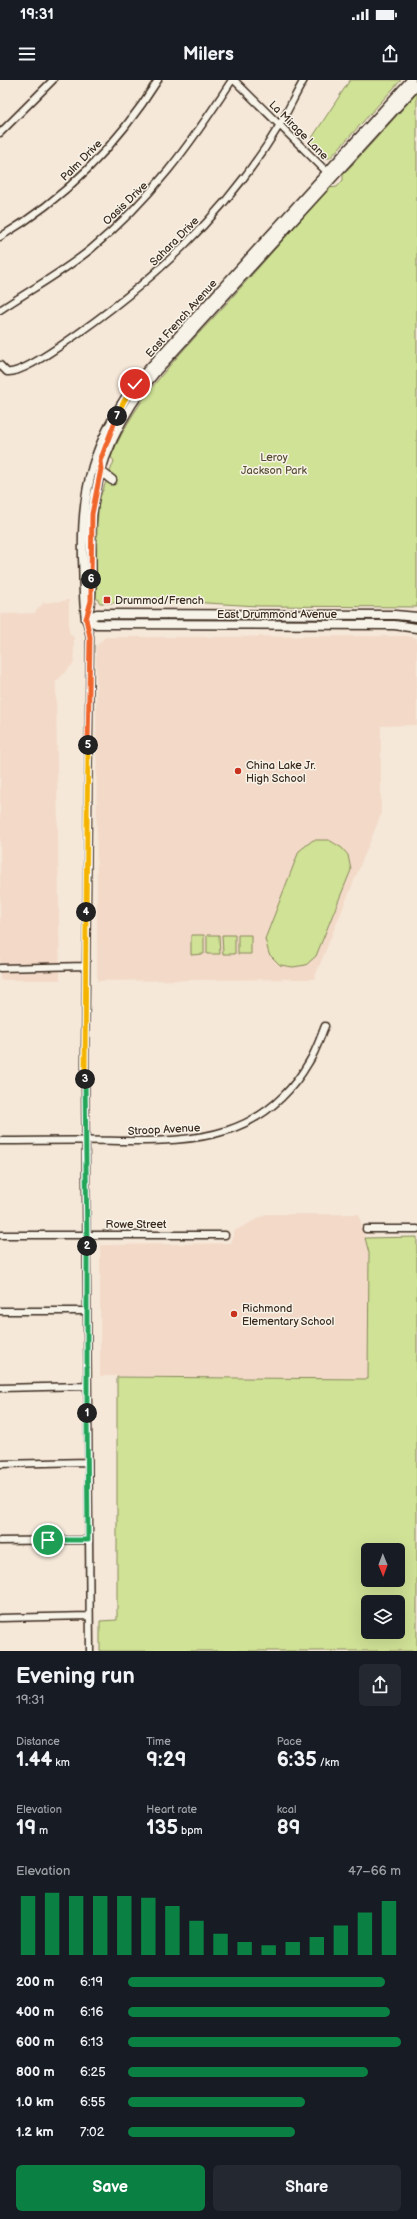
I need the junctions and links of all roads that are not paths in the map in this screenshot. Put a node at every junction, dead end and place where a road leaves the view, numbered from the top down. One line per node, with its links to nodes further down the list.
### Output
1 (52, 80): 8 (street)
2 (158, 80): 10 (street, Palm Drive)
3 (233, 80): 7 (street, La Mirage Lane); 11 (street, Oasis Drive)
4 (304, 80): 7 (street, Sahara Drive)
5 (411, 80): 9 (street, East French Avenue)
6 (417, 85): 9 (street, East French Avenue)
7 (280, 125): 9 (street, La Mirage Lane); 12 (street, Sahara Drive)
8 (0, 133)
9 (330, 175): 13 (street, East French Avenue); 14 (street, East French Avenue)
10 (0, 237)
11 (0, 310)
12 (0, 365)
13 (124, 401): 14 (street); 17 (street, East French Avenue)
14 (101, 469): 15 (street); 17 (street, East French Avenue)
15 (112, 480)
16 (417, 617): 17 (street, East Drummond Avenue)
17 (86, 619): 18 (street, East Drummond Avenue); 19 (street)
18 (417, 628)
19 (86, 966): 20 (street); 23 (street)
20 (0, 968)
21 (325, 1026): 23 (street, Stroop Avenue)
22 (0, 1141): 23 (street, Stroop Avenue)
23 (86, 1141): 26 (street)
24 (366, 1229): 25 (street)
25 (417, 1229)
26 (87, 1234): 27 (street, Rowe Street); 28 (street, Rowe Street); 30 (street)
27 (0, 1235)
28 (225, 1235)
29 (0, 1311): 30 (street)
30 (87, 1311): 31 (street)
31 (87, 1386): 32 (street); 33 (street)
32 (0, 1388)
33 (88, 1462): 34 (street); 36 (street)
34 (0, 1464)
35 (0, 1540): 36 (street)
36 (88, 1540): 37 (street)
37 (89, 1616): 38 (street); 39 (street)
38 (0, 1618)
39 (90, 1651)

